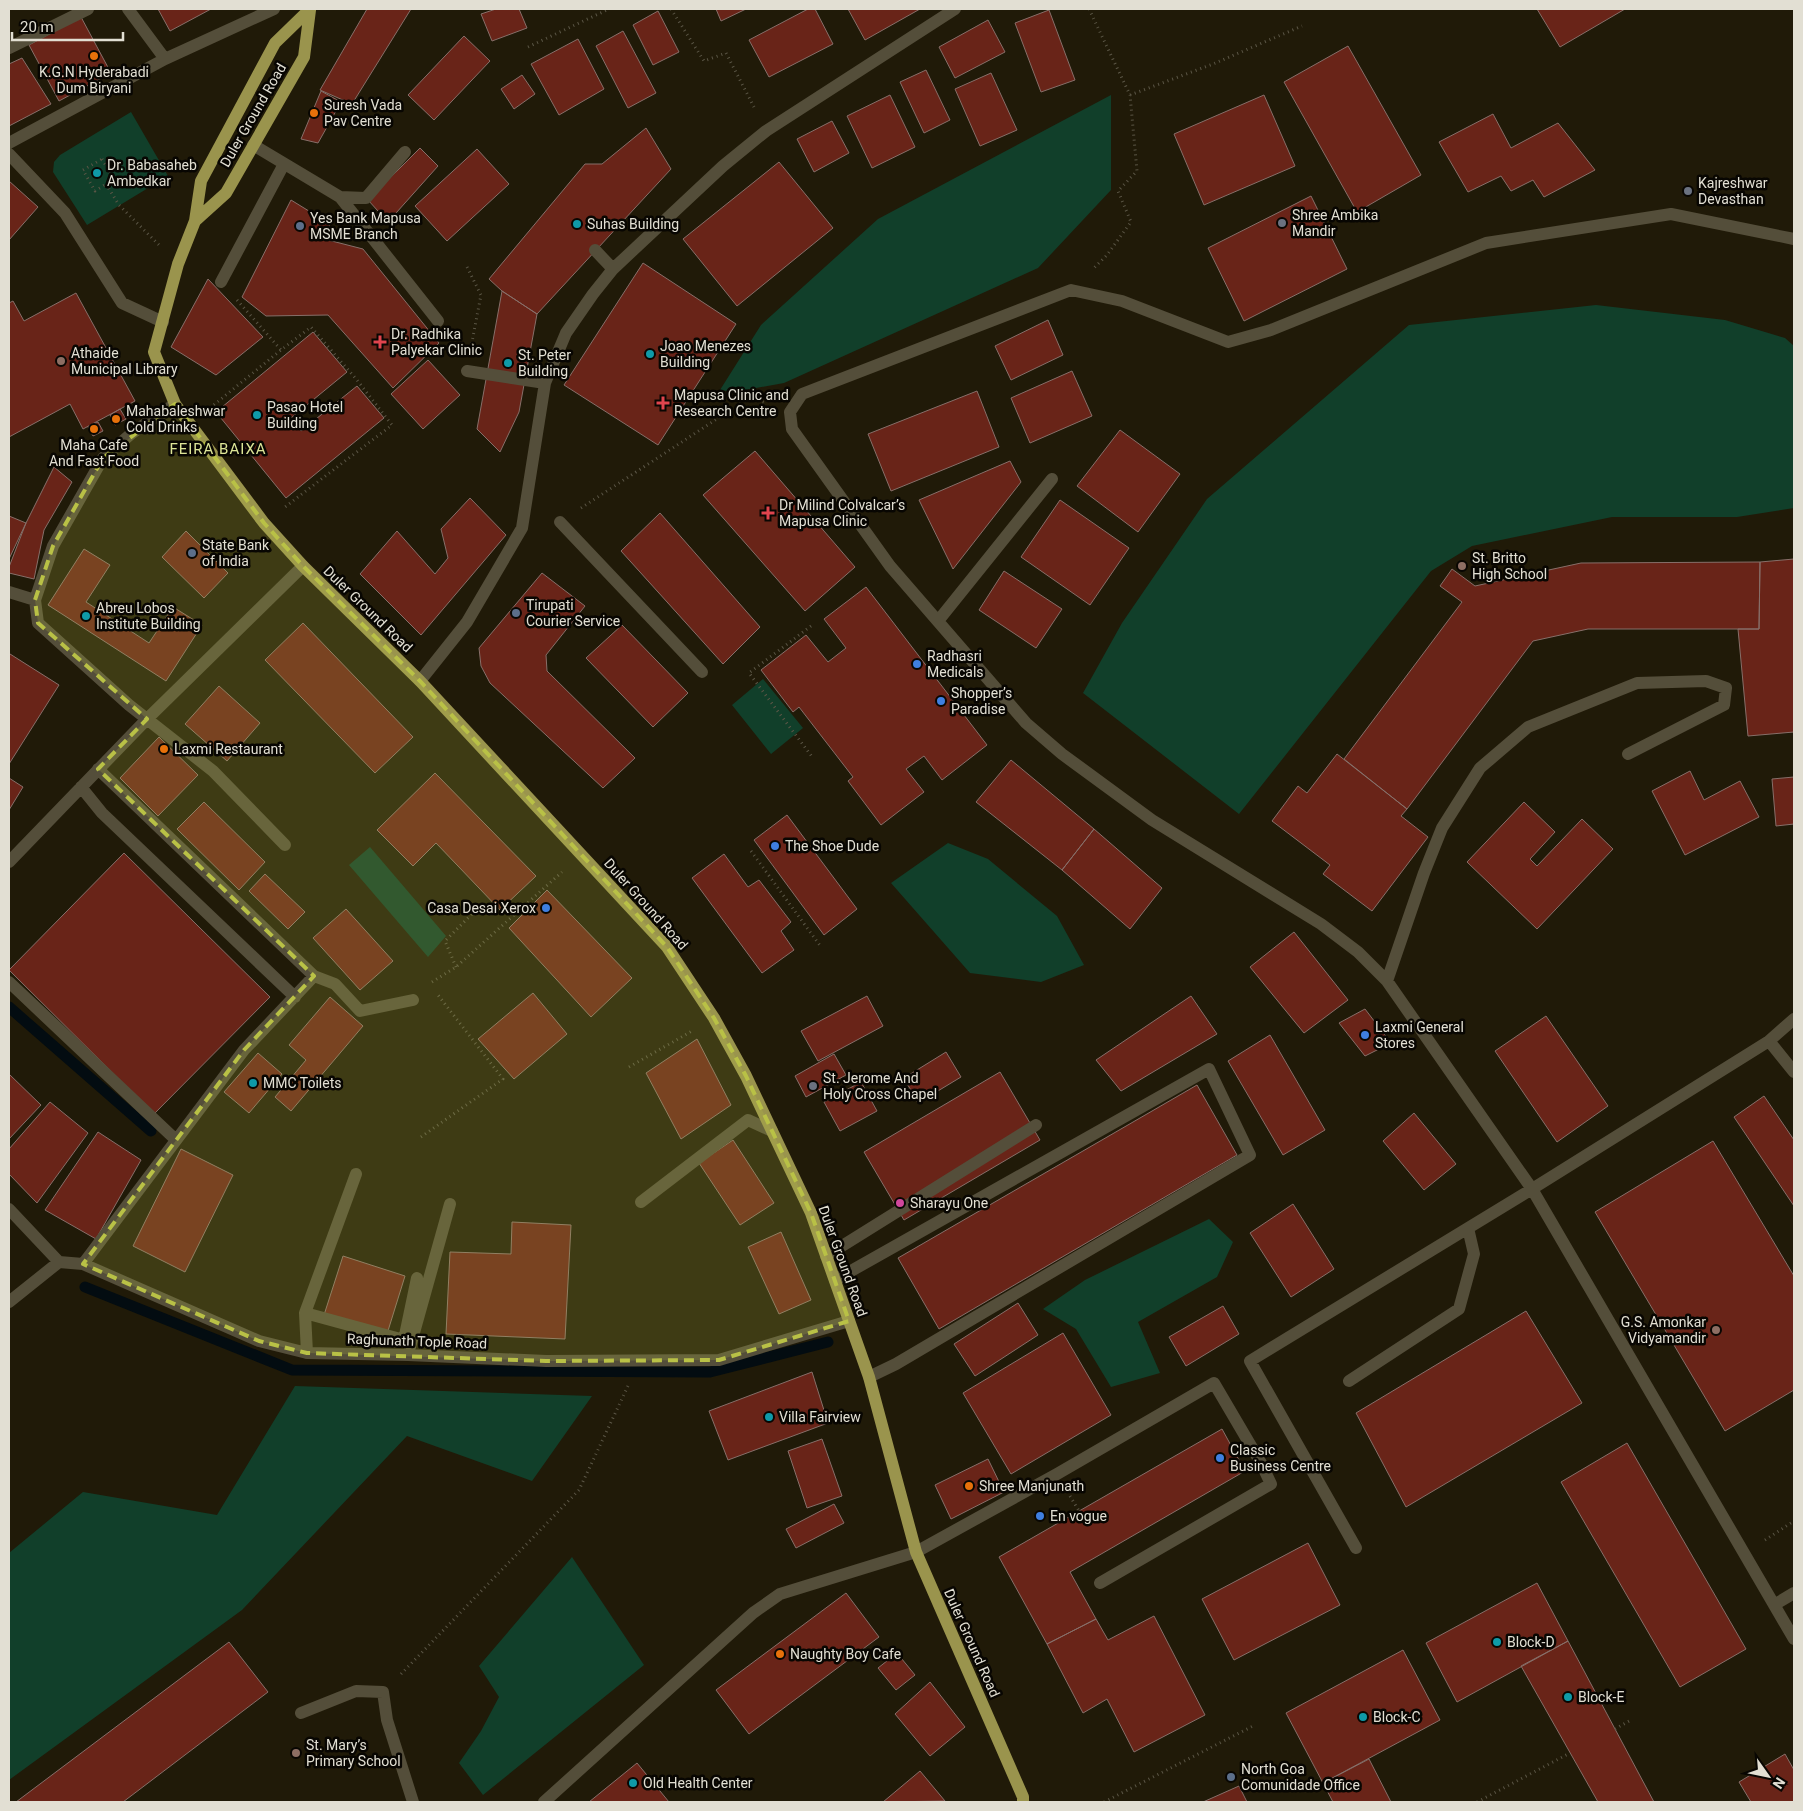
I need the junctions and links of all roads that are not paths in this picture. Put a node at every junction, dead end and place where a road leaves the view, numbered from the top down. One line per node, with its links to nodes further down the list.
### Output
1 (88, 9): 6 (street)
2 (128, 9): 7 (street)
3 (274, 9): 7 (street)
4 (308, 9): 9 (main road, Duler Ground Road); 14 (main road, Duler Ground Road)
5 (955, 9): 17 (street)
6 (9, 48)
7 (165, 59): 8 (street)
8 (9, 144)
9 (253, 145): 12 (street); 14 (main road, Duler Ground Road)
10 (405, 152): 13 (street)
11 (9, 154): 20 (street)
12 (284, 164): 13 (street); 18 (street)
13 (340, 197): 19 (street)
14 (195, 220): 20 (main road, Duler Ground Road)
15 (1794, 239): 31 (street)
16 (595, 250): 17 (street)
17 (613, 269): 22 (street)
18 (221, 282)
19 (438, 321)
20 (163, 322): 23 (main road, Duler Ground Road)
21 (467, 371): 22 (street)
22 (545, 383): 30 (street)
23 (175, 404): 26 (main road, Duler Ground Road); 29 (street)
24 (1052, 479): 31 (street)
25 (560, 522): 32 (street)
26 (303, 566): 33 (main road, Duler Ground Road); 34 (street)
27 (9, 592): 29 (street)
28 (468, 594): 30 (street)
29 (35, 600): 34 (street)
30 (478, 602): 33 (street)
31 (938, 621): 41 (street)
32 (702, 672)
33 (420, 681): 49 (main road, Duler Ground Road)
34 (147, 719): 36 (street); 38 (street)
35 (1628, 754): 41 (street)
36 (98, 769): 37 (street); 40 (street)
37 (81, 787): 39 (street); 43 (street)
38 (285, 845)
39 (9, 862)
40 (314, 976): 43 (street); 44 (street)
41 (1387, 981): 52 (street)
42 (9, 982): 50 (street)
43 (295, 997): 50 (street)
44 (413, 1000)
45 (1794, 1019): 46 (street)
46 (1768, 1042): 47 (street); 52 (street)
47 (1794, 1072)
48 (1036, 1125): 57 (street)
49 (772, 1131): 53 (street); 57 (main road, Duler Ground Road)
50 (176, 1140): 59 (street)
51 (356, 1174): 63 (street)
52 (1532, 1189): 56 (street); 73 (street)
53 (641, 1202)
54 (450, 1204): 66 (street)
55 (9, 1209): 58 (street)
56 (1468, 1228): 68 (street); 69 (street)
57 (826, 1256): 61 (main road, Duler Ground Road)
58 (58, 1262): 59 (street, Raghunath Tople Road); 62 (street)
59 (83, 1264): 65 (street, Raghunath Tople Road)
60 (418, 1278): 63 (street)
61 (835, 1280): 64 (main road, Duler Ground Road); 67 (street)
62 (9, 1302)
63 (305, 1313): 65 (street)
64 (849, 1321): 66 (street, Raghunath Tople Road); 67 (main road, Duler Ground Road)
65 (307, 1353): 66 (street, Raghunath Tople Road)
66 (408, 1354)
67 (869, 1377): 70 (main road, Duler Ground Road)
68 (1349, 1381)
69 (1356, 1548)
70 (916, 1552): 71 (street); 76 (main road, Duler Ground Road); 78 (street)
71 (1100, 1583)
72 (1794, 1593): 73 (street)
73 (1774, 1605): 74 (street)
74 (1794, 1639)
75 (301, 1713): 77 (street)
76 (1025, 1801)
77 (413, 1802)
78 (544, 1802)

